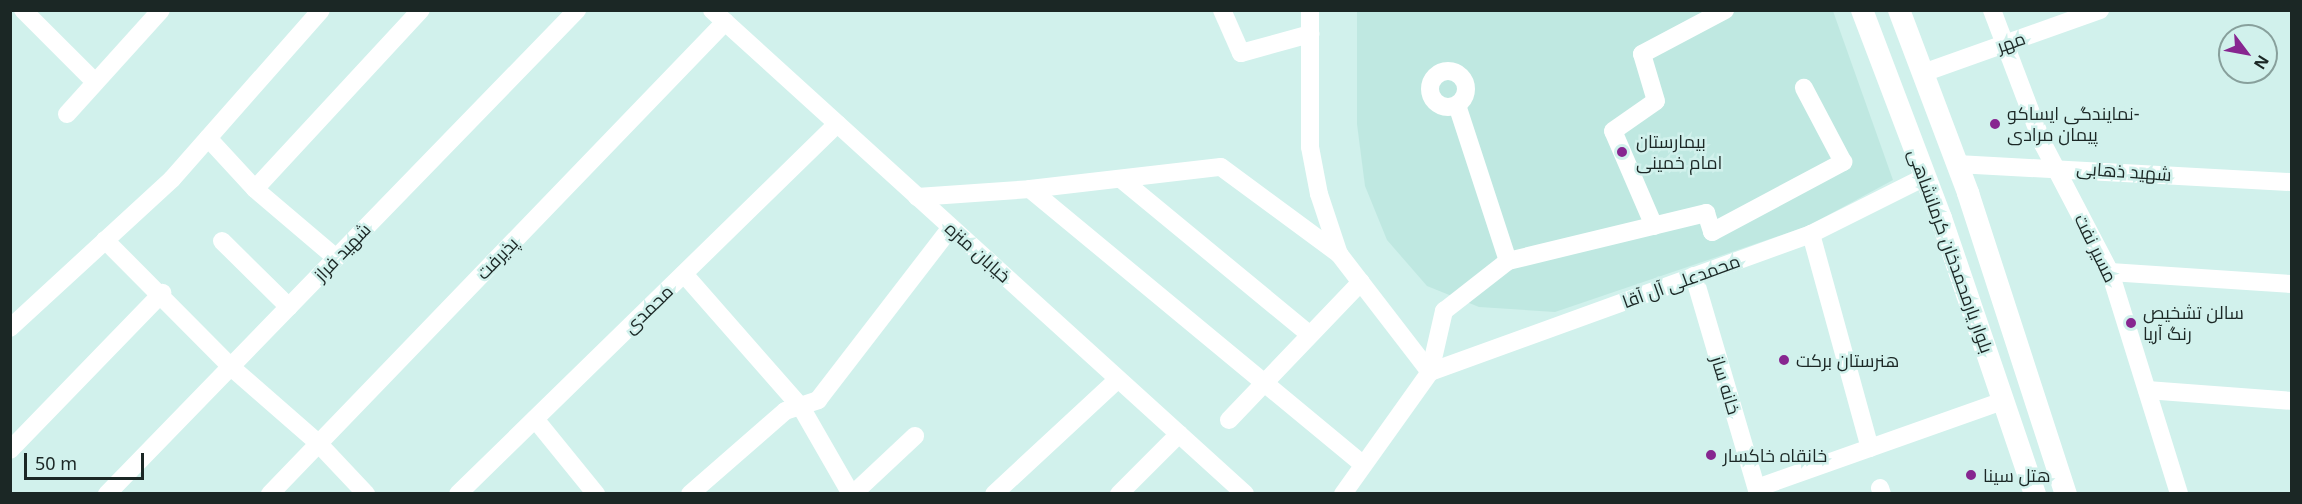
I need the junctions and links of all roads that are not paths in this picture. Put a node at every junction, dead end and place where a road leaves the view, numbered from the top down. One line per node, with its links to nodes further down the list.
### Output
1 (23, 10): 17 (street)
2 (161, 10): 17 (street)
3 (321, 10): 22 (street)
4 (421, 10): 28 (street)
5 (576, 10): 37 (street, شهید فراز)
6 (1222, 10): 14 (street)
7 (1310, 10): 14 (street)
8 (1725, 10): 31 (street)
9 (1862, 10): 25 (main road, بلوار یارمحمدخان کرمانشاهی)
10 (1899, 10): 16 (main road, بلوار یارمحمدخان کرمانشاهی)
11 (1992, 10): 15 (street, مسیر نفت)
12 (2100, 10): 15 (street, مهر)
13 (718, 16): 21 (street, خیابان منزه); 60 (street, پذیرفت)
14 (1310, 34): 36 (street)
15 (2005, 44): 16 (street, مهر); 24 (street, مسیر نفت)
16 (1923, 73): 23 (main road, بلوار یارمحمدخان کرمانشاهی)
17 (95, 82): 20 (street)
18 (1804, 88): 31 (street)
19 (1457, 105): 38 (street)
20 (67, 114)
21 (837, 124): 30 (street, خیابان منزه); 40 (street, محمدی)
22 (208, 138): 28 (street); 34 (street)
23 (1957, 164): 24 (street, شهید ذهابی); 77 (main road, بلوار یارمحمدخان کرمانشاهی)
24 (2055, 167): 27 (street, شهید ذهابی); 39 (street, مسیر نفت)
25 (1925, 177): 33 (street, محمدعلی آل آقا); 53 (main road, بلوار یارمحمدخان کرمانشاهی)
26 (1121, 178): 29 (street); 36 (street); 47 (street)
27 (2292, 182)
28 (255, 189): 37 (street)
29 (1030, 189): 30 (street); 51 (street)
30 (917, 197): 32 (street, خیابان منزه)
31 (1654, 226): 38 (street)
32 (951, 227): 50 (street, خیابان منزه); 55 (street)
33 (1811, 234): 41 (street, محمدعلی آل آقا); 61 (street)
34 (105, 240): 44 (street); 46 (street)
35 (222, 241): 45 (street)
36 (1340, 254): 42 (street)
37 (336, 258): 45 (street, شهید فراز)
38 (1508, 261): 49 (street)
39 (2110, 272): 43 (street); 52 (street, مسیر نفت)
40 (684, 274): 55 (street); 56 (street, محمدی)
41 (1694, 276): 49 (street, محمدعلی آل آقا); 64 (street, خانه ساز)
42 (1361, 282): 47 (street); 49 (street)
43 (2292, 284)
44 (162, 293): 48 (street); 62 (street)
45 (289, 307): 48 (street, شهید فراز)
46 (10, 328)
47 (1310, 335): 51 (street)
48 (231, 367): 60 (street); 66 (street, شهید فراز)
49 (1430, 372): 63 (street)
50 (1118, 378): 58 (street, خیابان منزه); 72 (street)
51 (1264, 382): 57 (street); 63 (street)
52 (2147, 390): 54 (street); 78 (street, مسیر نفت)
53 (2003, 401): 61 (street); 76 (main road, بلوار یارمحمدخان کرمانشاهی)
54 (2292, 401)
55 (801, 407): 70 (street); 71 (street)
56 (535, 419): 68 (street, محمدی); 69 (street)
57 (1229, 420)
58 (1179, 434): 73 (street); 74 (street, خیابان منزه)
59 (915, 436): 71 (street)
60 (318, 444): 65 (street); 67 (street, پذیرفت)
61 (1870, 448): 64 (street)
62 (10, 450)
63 (1363, 464): 75 (street)
64 (1758, 491)
65 (362, 492)
66 (107, 494)
67 (270, 494)
68 (458, 494)
69 (596, 494)
70 (690, 494)
71 (852, 494)
72 (994, 494)
73 (1119, 494)
74 (1245, 494)
75 (1343, 494)
76 (2035, 494)
77 (2066, 494)
78 (2179, 494)

